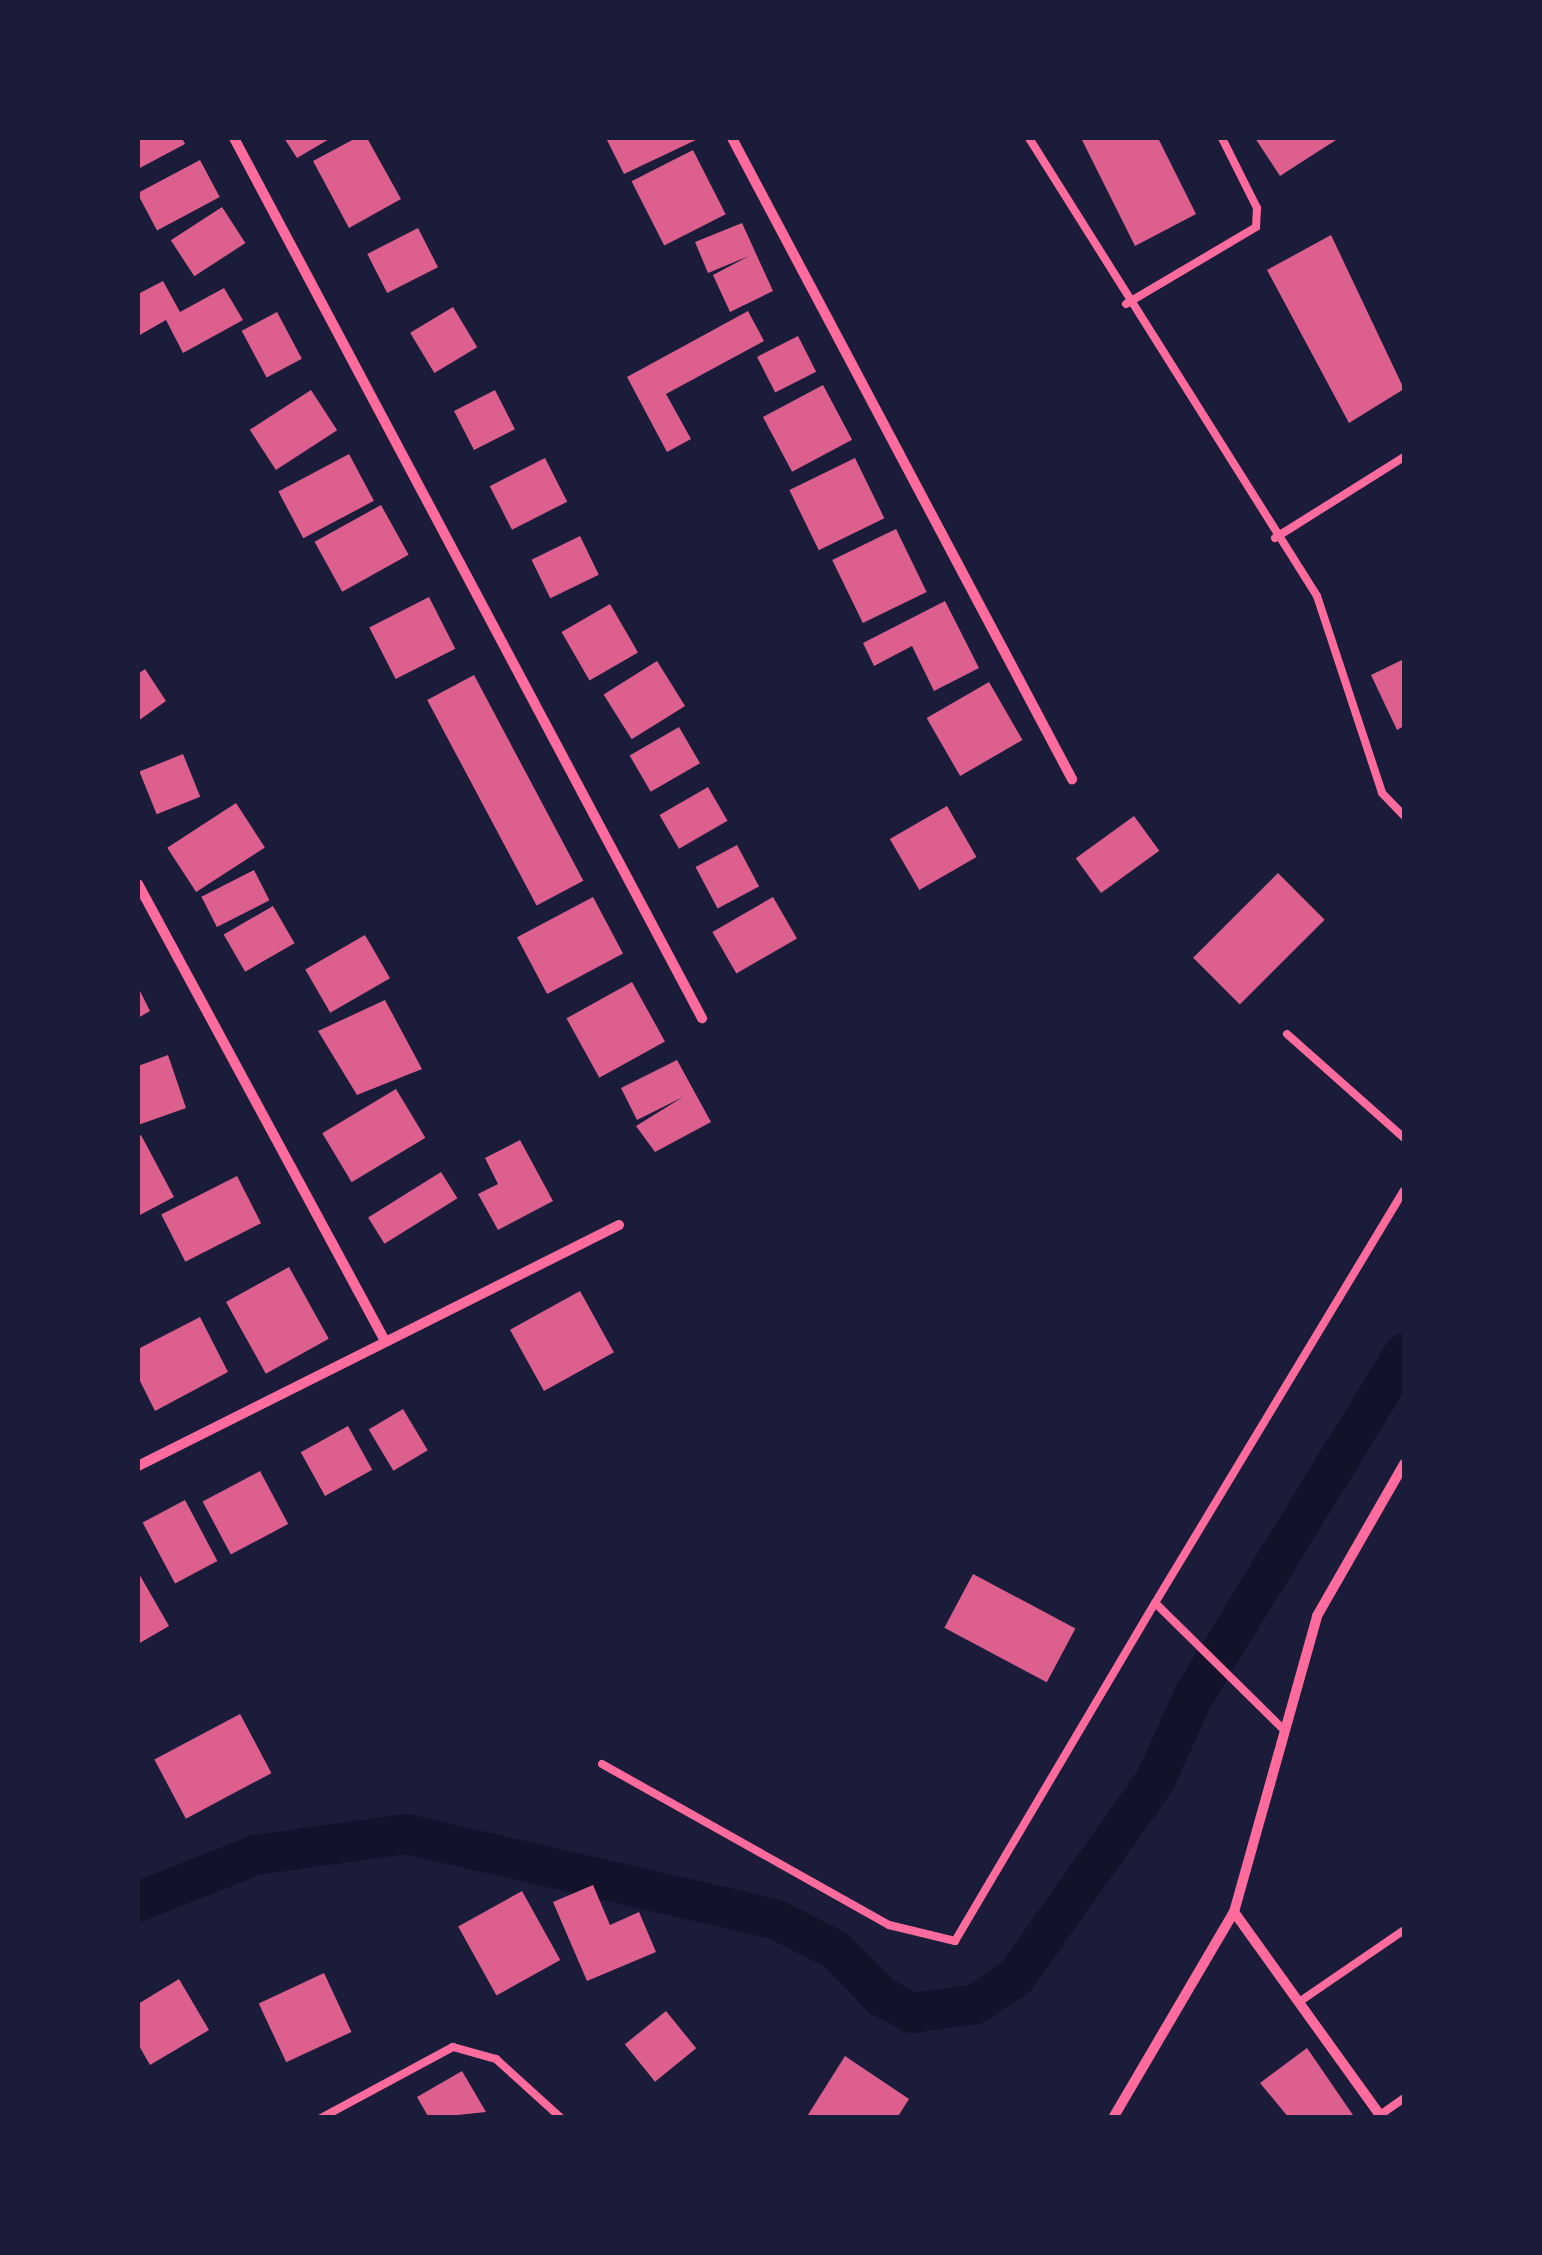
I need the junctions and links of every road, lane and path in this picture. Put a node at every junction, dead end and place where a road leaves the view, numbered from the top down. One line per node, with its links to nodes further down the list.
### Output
1 (234, 138): 11 (street)
2 (732, 138): 8 (street)
3 (1029, 138): 5 (lane)
4 (1222, 138): 5 (lane)
5 (1126, 304): 7 (lane)
6 (1404, 457): 7 (lane)
7 (1275, 538): 9 (lane)
8 (1072, 779)
9 (1404, 816)
10 (138, 884): 16 (street)
11 (702, 1018)
12 (1287, 1034): 13 (lane)
13 (1404, 1138)
14 (1404, 1191): 19 (lane)
15 (619, 1225): 16 (street)
16 (384, 1339): 18 (street)
17 (1404, 1464): 20 (street)
18 (138, 1466)
19 (1156, 1603): 20 (lane); 21 (lane)
20 (1285, 1731): 22 (street)
21 (602, 1764)
22 (1234, 1912): 24 (street); 29 (street)
23 (1404, 1930): 24 (lane)
24 (1300, 2002): 26 (street)
25 (1404, 2098): 26 (lane)
26 (1381, 2116)
27 (321, 2118): 28 (lane)
28 (561, 2118)
29 (1114, 2118)

